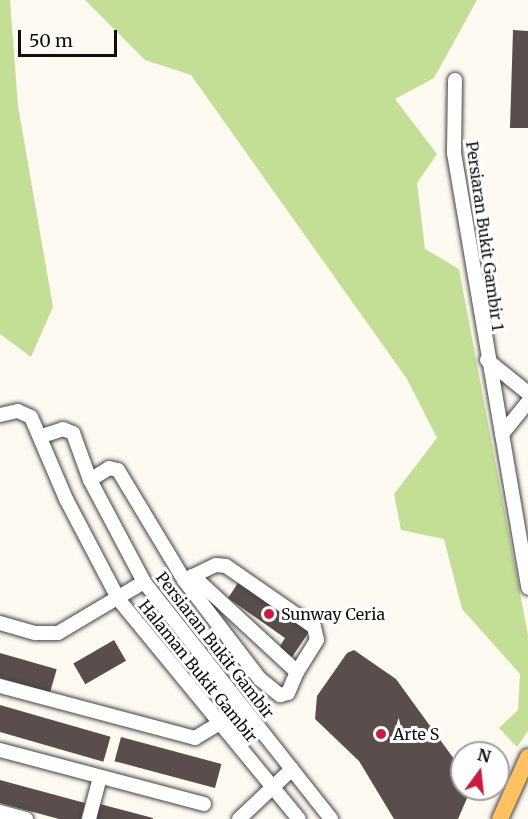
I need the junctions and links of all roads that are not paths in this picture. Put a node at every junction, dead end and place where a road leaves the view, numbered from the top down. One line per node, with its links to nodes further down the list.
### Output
1 (456, 80): 2 (street, Persiaran Bukit Gambir 1)
2 (487, 360): 3 (street); 6 (street, Persiaran Bukit Gambir 1)
3 (528, 393)
4 (528, 402): 6 (street)
5 (0, 415): 7 (street, Halaman Bukit Gambir)
6 (502, 434): 11 (street, Persiaran Bukit Gambir 1)
7 (42, 436): 8 (street, Persiaran Bukit Gambir); 12 (street, Halaman Bukit Gambir)
8 (90, 480): 9 (street, Persiaran Bukit Gambir); 10 (street, Persiaran Bukit Gambir)
9 (188, 578): 14 (street); 14 (street, Persiaran Bukit Gambir); 14 (street)
10 (144, 582): 12 (street); 19 (street, Persiaran Bukit Gambir)
11 (528, 588)
12 (119, 600): 13 (street); 16 (street, Halaman Bukit Gambir)
13 (0, 623)
14 (296, 678)
15 (0, 686): 16 (street)
16 (218, 724): 21 (street, Halaman Bukit Gambir)
17 (0, 750): 20 (street)
18 (528, 757): 29 (main road)
19 (292, 770): 21 (street); 28 (street, Persiaran Bukit Gambir)
20 (100, 777): 22 (street); 25 (street)
21 (272, 788): 26 (street); 27 (street, Halaman Bukit Gambir)
22 (204, 804)
23 (0, 812): 24 (street)
24 (26, 819)
25 (89, 819)
26 (238, 819)
27 (299, 819)
28 (331, 819)
29 (500, 819)

